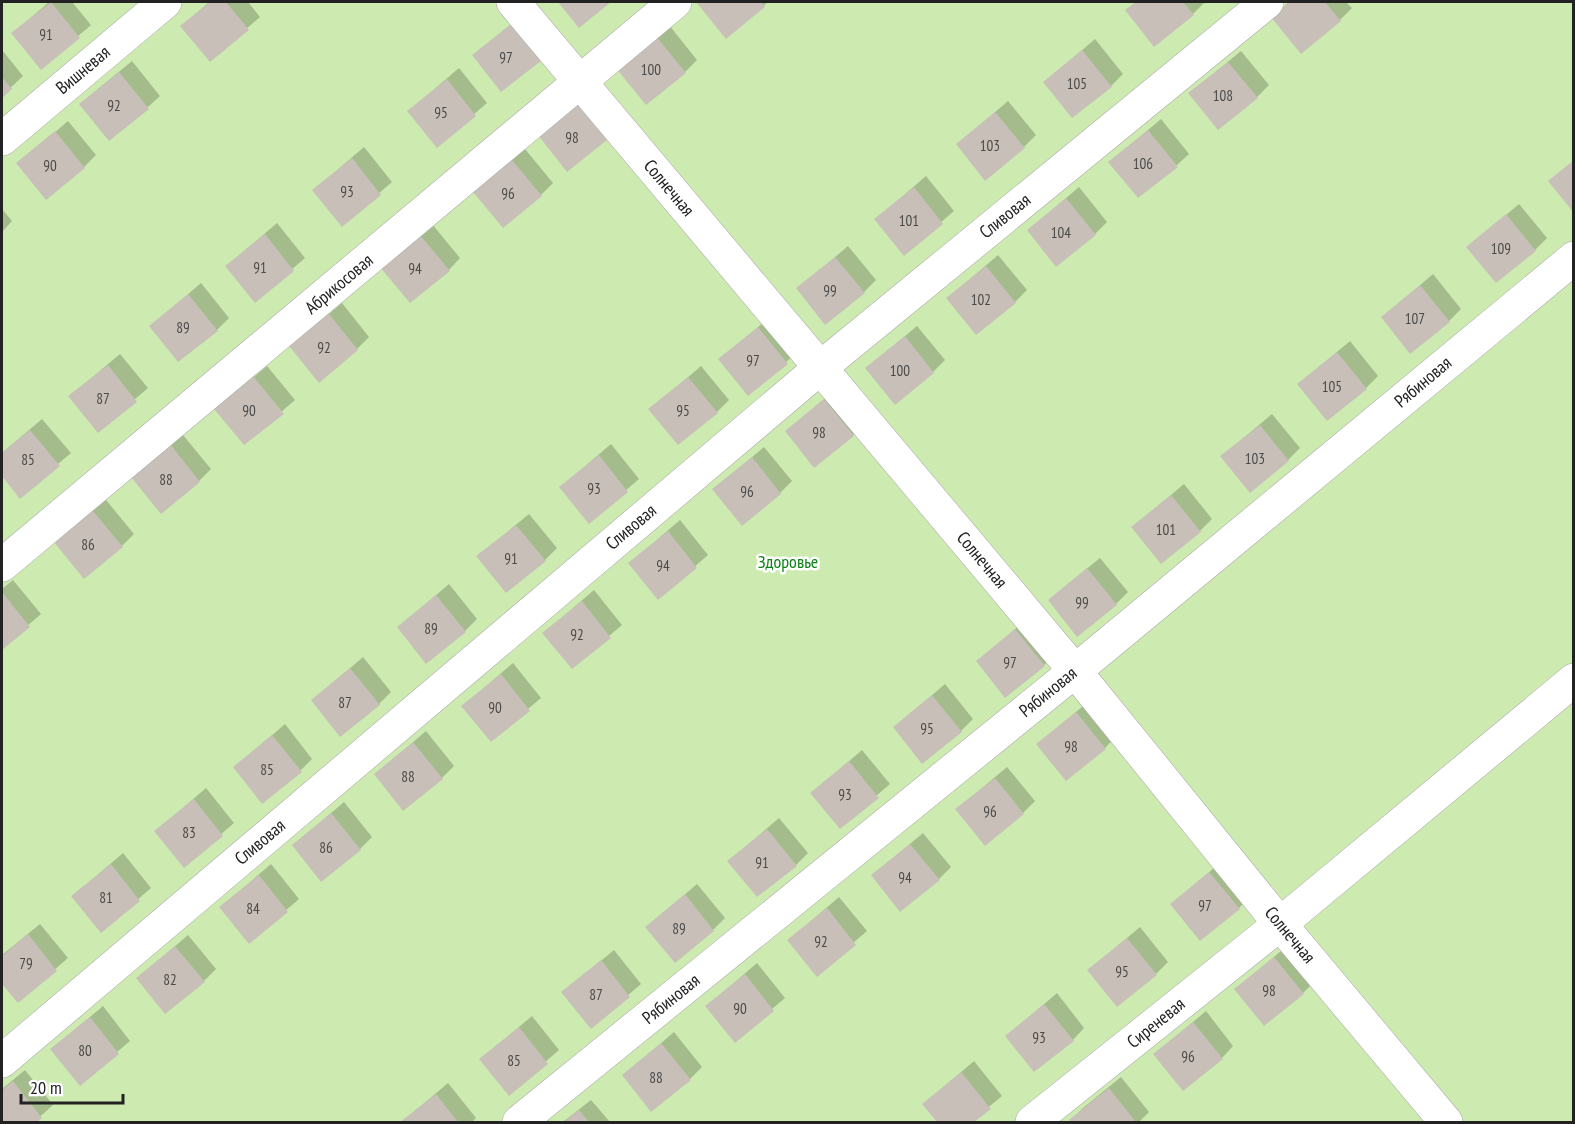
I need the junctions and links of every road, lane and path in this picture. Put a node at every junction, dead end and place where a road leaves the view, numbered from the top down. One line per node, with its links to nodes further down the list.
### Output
1 (165, 2): 6 (street, Вишневая)
2 (513, 2): 5 (street, Солнечная)
3 (675, 2): 5 (street, Абрикосовая)
4 (1267, 2): 8 (street, Сливовая)
5 (580, 82): 8 (street, Солнечная); 9 (street, Абрикосовая)
6 (2, 139)
7 (1574, 258): 10 (street, Рябиновая)
8 (820, 368): 10 (street, Солнечная); 13 (street, Сливовая)
9 (2, 565)
10 (1075, 671): 12 (street, Солнечная); 14 (street, Рябиновая)
11 (1574, 680): 12 (street, Сиреневая)
12 (1280, 924): 15 (street, Сиреневая); 16 (street, Солнечная)
13 (2, 1061)
14 (519, 1122)
15 (1032, 1122)
16 (1446, 1122)

